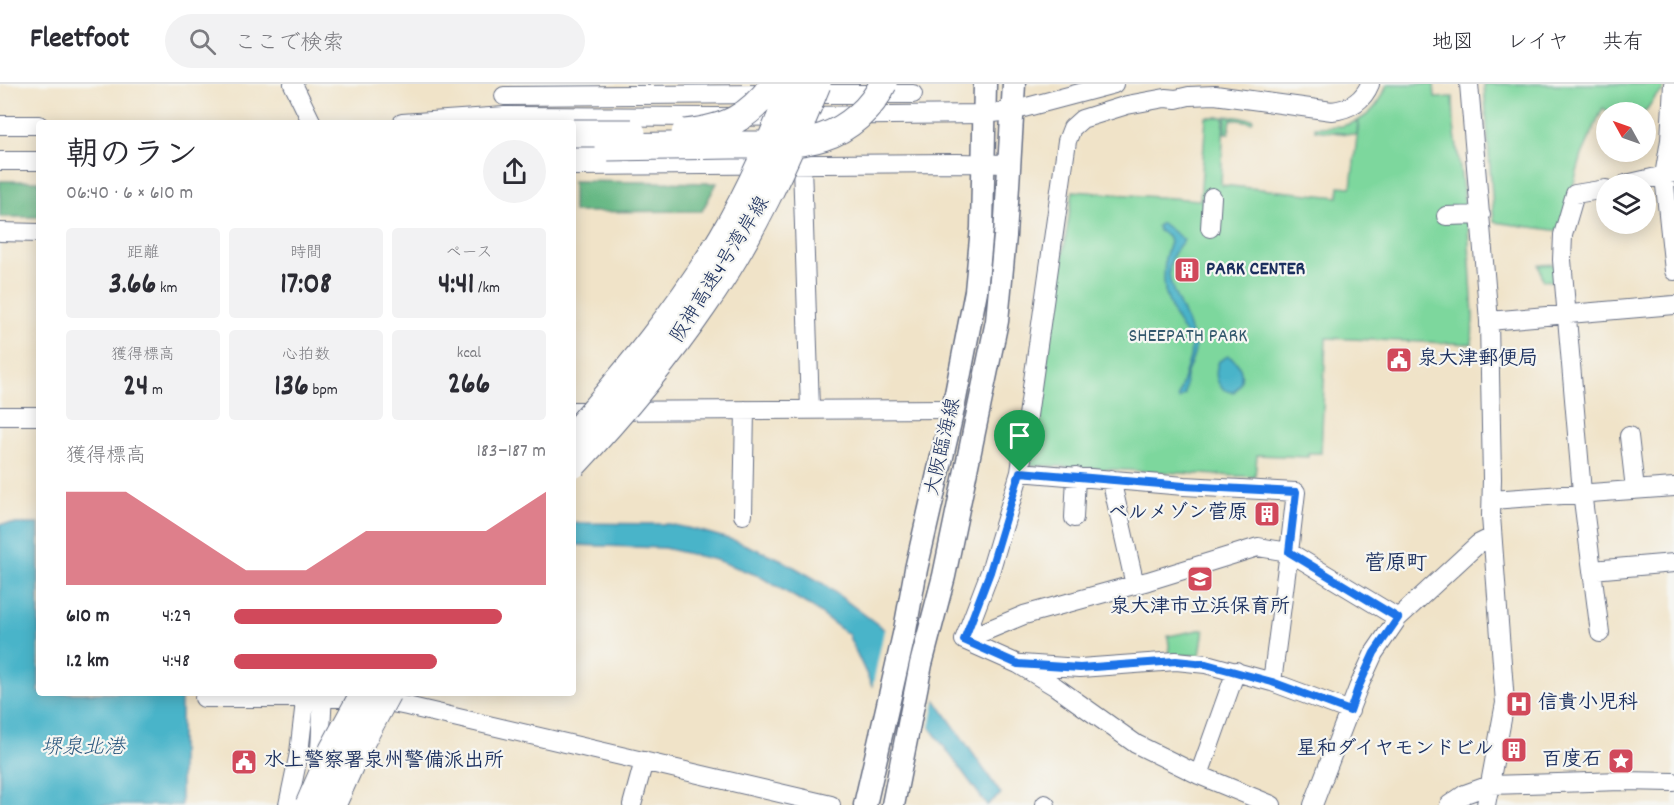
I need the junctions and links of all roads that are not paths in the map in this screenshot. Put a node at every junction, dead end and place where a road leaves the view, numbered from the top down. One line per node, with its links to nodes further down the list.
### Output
1 (293, 84): 20 (street)
2 (774, 84): 24 (highway, bridge)
3 (794, 84): 50 (highway, 阪神高速4号湾岸線, bridge)
4 (817, 84): 52 (highway, 阪神高速4号湾岸線, bridge)
5 (985, 84): 16 (main road, 大阪臨海線)
6 (1014, 84): 15 (main road, 大阪臨海線)
7 (1114, 84): 15 (street)
8 (1370, 84): 53 (street)
9 (1470, 84): 35 (street)
10 (1673, 86): 32 (street)
11 (877, 87): 12 (street); 14 (street); 17 (street); 25 (highway, bridge)
12 (716, 89): 13 (street); 19 (street)
13 (504, 90): 18 (street)
14 (913, 94)
15 (1012, 111): 16 (street); 29 (main road, 大阪臨海線)
16 (983, 114): 17 (street); 28 (main road, 大阪臨海線)
17 (873, 115): 19 (street)
18 (505, 116): 19 (street); 21 (street)
19 (717, 117)
20 (311, 120)
21 (446, 120)
22 (0, 125): 23 (street)
23 (36, 125)
24 (576, 133)
25 (576, 150)
26 (36, 160): 27 (street)
27 (0, 161)
28 (983, 164): 29 (street); 30 (street); 45 (main road, 大阪臨海線)
29 (1009, 164): 91 (main road, 大阪臨海線)
30 (802, 165): 31 (street); 44 (street)
31 (576, 166)
32 (1669, 175): 40 (street)
33 (1596, 191): 42 (street)
34 (1212, 197): 37 (street)
35 (1481, 215): 36 (street); 43 (street)
36 (1446, 216)
37 (1210, 228)
38 (0, 232): 39 (street)
39 (36, 233)
40 (1674, 271)
41 (1674, 305): 42 (street)
42 (1566, 314): 43 (street); 58 (street)
43 (1489, 321): 59 (street)
44 (810, 409): 45 (street); 46 (street)
45 (953, 409): 90 (main road, 大阪臨海線)
46 (745, 410): 47 (street); 60 (street)
47 (576, 411)
48 (0, 416): 49 (street)
49 (36, 416)
50 (576, 431)
51 (1629, 436): 57 (street)
52 (576, 462)
53 (1020, 472): 54 (street); 69 (street)
54 (1076, 476): 55 (street); 61 (street)
55 (1111, 479): 63 (street); 66 (street)
56 (1674, 487): 57 (street)
57 (1635, 489): 58 (street)
58 (1582, 492): 59 (street); 65 (street)
59 (1492, 500): 62 (street)
60 (743, 514)
61 (1074, 518)
62 (1492, 537): 67 (street); 84 (street)
63 (1289, 552): 66 (street); 67 (street); 72 (street)
64 (1674, 563): 65 (street)
65 (1592, 570): 68 (street)
66 (1135, 585): 69 (street)
67 (1398, 618): 80 (street)
68 (1600, 633)
69 (964, 640): 70 (street)
70 (1018, 664): 71 (street); 82 (street)
71 (1236, 671): 72 (street); 82 (street)
72 (1272, 682): 80 (street)
73 (277, 696): 79 (street)
74 (314, 696): 86 (street)
75 (314, 696): 85 (street)
76 (328, 696): 81 (street)
77 (362, 696): 86 (highway, bridge)
78 (385, 696): 87 (highway, bridge)
79 (204, 698)
80 (1350, 711): 93 (street)
81 (644, 761): 88 (street); 89 (street)
82 (1199, 775): 92 (street)
83 (1674, 782): 84 (street)
84 (1491, 785): 94 (street); 95 (street)
85 (288, 805)
86 (311, 805)
87 (332, 805)
88 (632, 805)
89 (831, 805)
90 (866, 805)
91 (893, 805)
92 (1272, 805)
93 (1313, 805)
94 (1449, 805)
95 (1486, 805)

